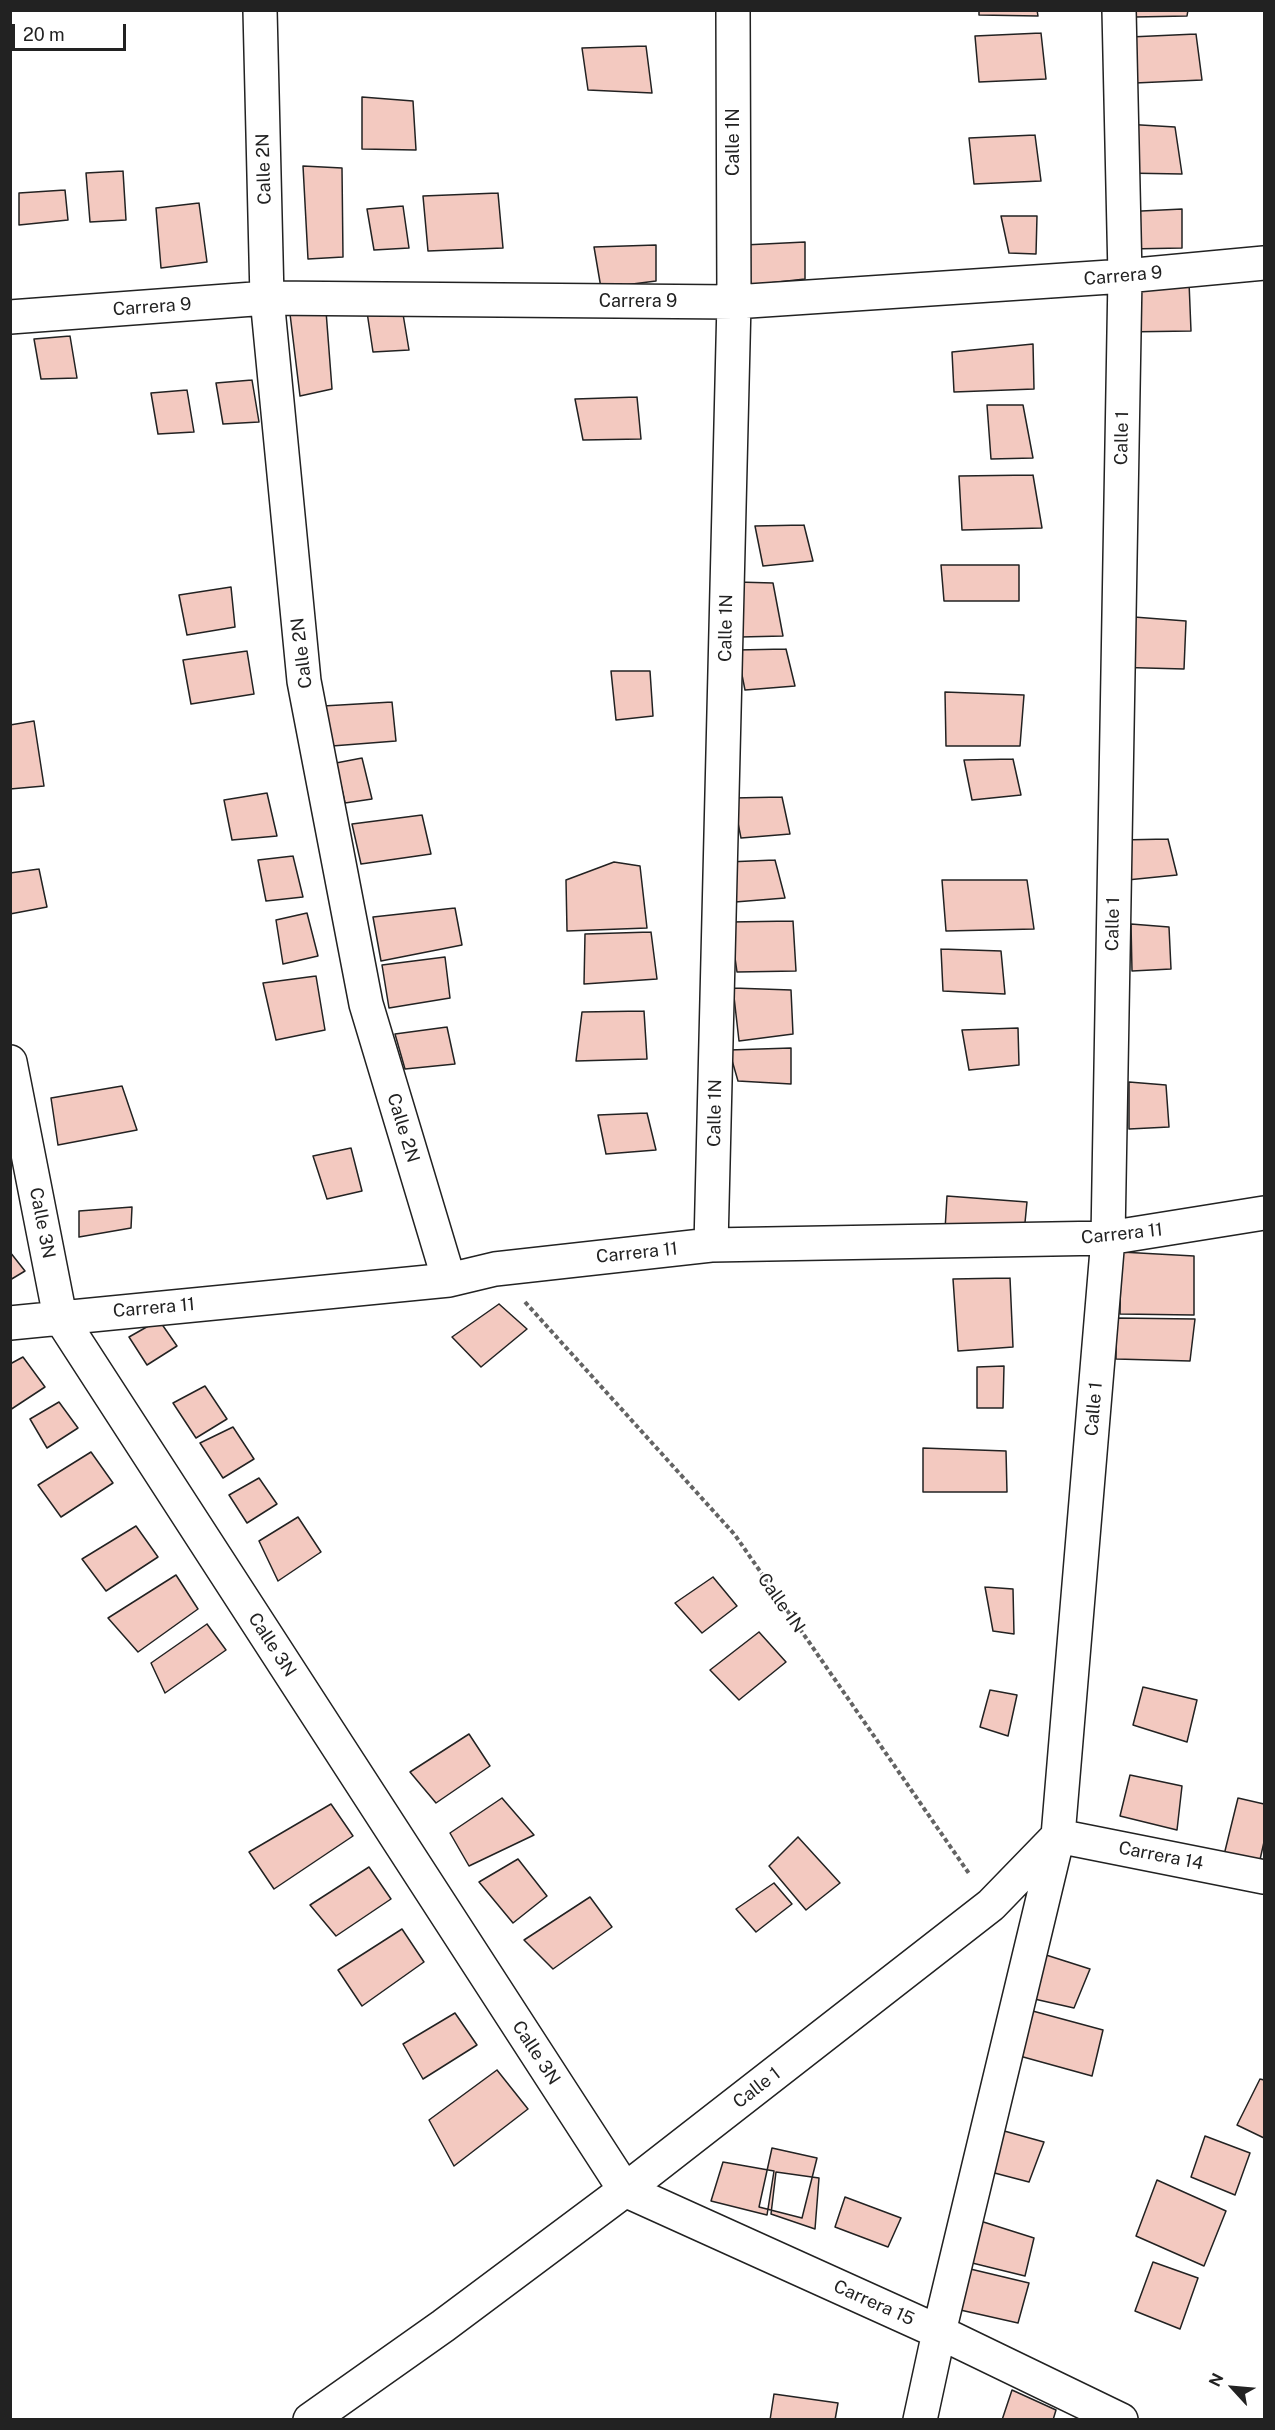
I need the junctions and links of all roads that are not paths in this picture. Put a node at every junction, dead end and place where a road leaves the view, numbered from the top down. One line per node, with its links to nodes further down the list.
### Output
1 (260, 10): 6 (street, Calle 2N)
2 (733, 10): 7 (street, Calle 1N)
3 (1119, 10): 5 (street, Calle 1)
4 (1264, 263): 5 (street, Carrera 9)
5 (1125, 276): 7 (street, Carrera 9); 11 (street, Calle 1)
6 (267, 298): 7 (street, Carrera 9); 8 (street, Carrera 9); 13 (street, Calle 2N)
7 (734, 302): 12 (street, Calle 1N)
8 (10, 317)
9 (10, 1062): 14 (street, Calle 3N)
10 (1264, 1213): 11 (street, Carrera 11)
11 (1108, 1238): 12 (street, Carrera 11); 16 (street, Calle 1)
12 (711, 1245): 13 (street, Carrera 11)
13 (449, 1280): 14 (street, Carrera 11)
14 (60, 1317): 15 (street, Carrera 11); 18 (street, Calle 3N)
15 (10, 1323)
16 (1058, 1836): 17 (street, Carrera 14); 18 (street, Calle 1); 19 (street, Calle 1)
17 (1264, 1877)
18 (625, 2190): 19 (street, Carrera 15); 20 (street, Calle 1)
19 (939, 2332): 21 (street, Calle 1); 22 (street, Carrera 15)
20 (310, 2420)
21 (920, 2420)
22 (1121, 2420)

